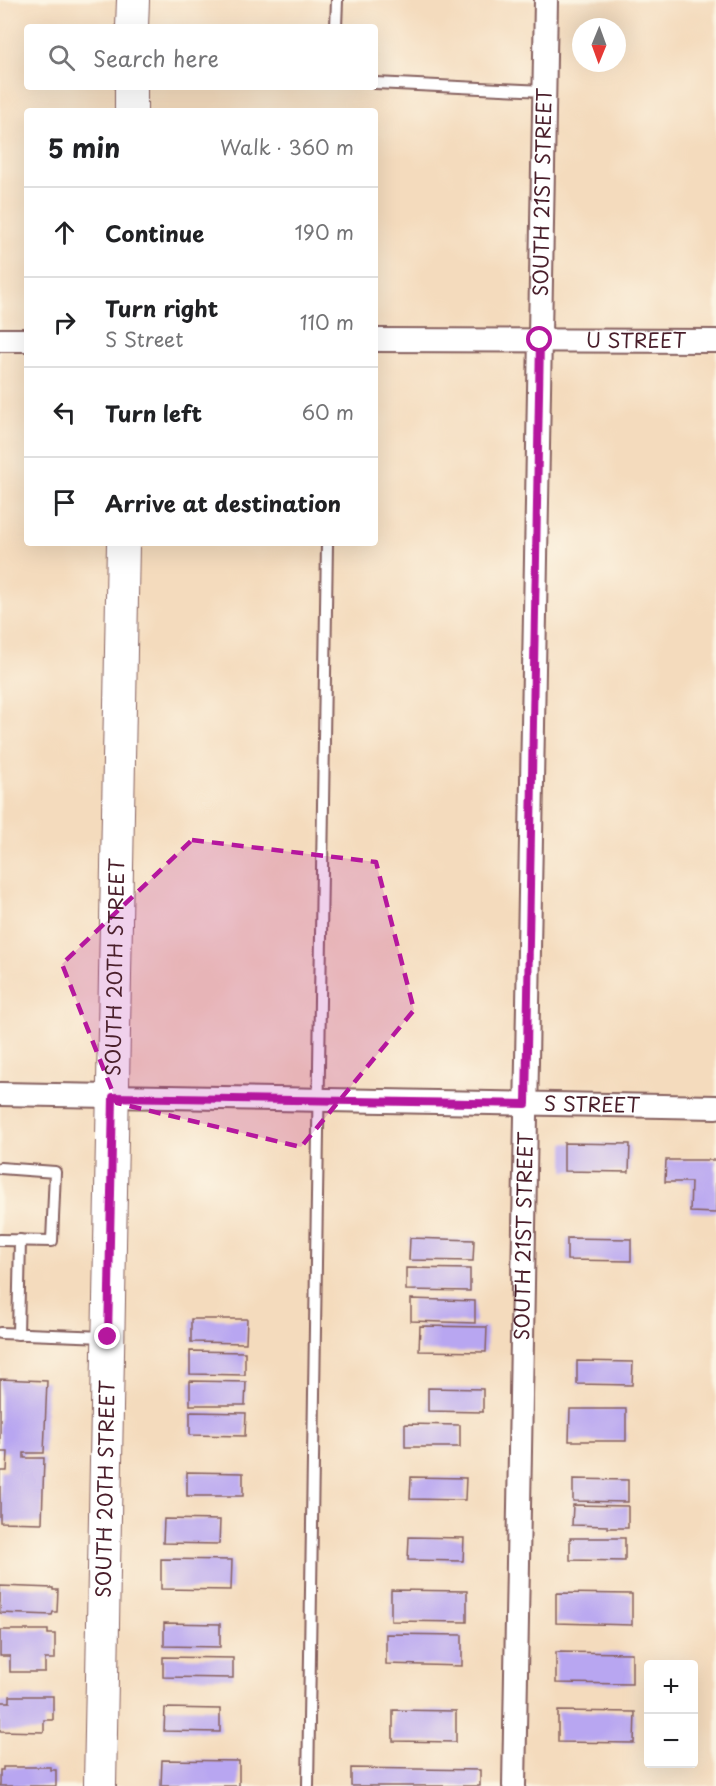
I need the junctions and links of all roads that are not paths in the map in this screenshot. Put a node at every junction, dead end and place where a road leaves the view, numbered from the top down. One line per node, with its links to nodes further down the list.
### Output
1 (133, 0): 4 (street)
2 (337, 0): 5 (lane)
3 (546, 0): 8 (street, SOUTH 21ST STREET)
4 (132, 24)
5 (336, 24)
6 (378, 83): 8 (lane)
7 (131, 90): 9 (street)
8 (544, 91): 13 (street, SOUTH 21ST STREET)
9 (131, 108)
10 (0, 340): 11 (street)
11 (24, 340)
12 (378, 340): 13 (street, U STREET)
13 (540, 340): 14 (street, U STREET); 20 (street, SOUTH 21ST STREET)
14 (716, 341)
15 (123, 546): 18 (street, SOUTH 20TH STREET)
16 (327, 546): 19 (lane)
17 (0, 1094): 18 (street, S STREET)
18 (113, 1097): 19 (street, S STREET); 27 (street, SOUTH 20TH STREET)
19 (318, 1100): 20 (street, S STREET); 29 (lane)
20 (526, 1104): 21 (street, S STREET); 30 (street, SOUTH 21ST STREET)
21 (716, 1107)
22 (0, 1168): 24 (lane)
23 (0, 1240): 24 (lane)
24 (20, 1240): 26 (lane)
25 (0, 1333): 26 (lane)
26 (18, 1334): 27 (lane)
27 (108, 1337): 28 (street, SOUTH 20TH STREET)
28 (100, 1786)
29 (308, 1786)
30 (514, 1786)

